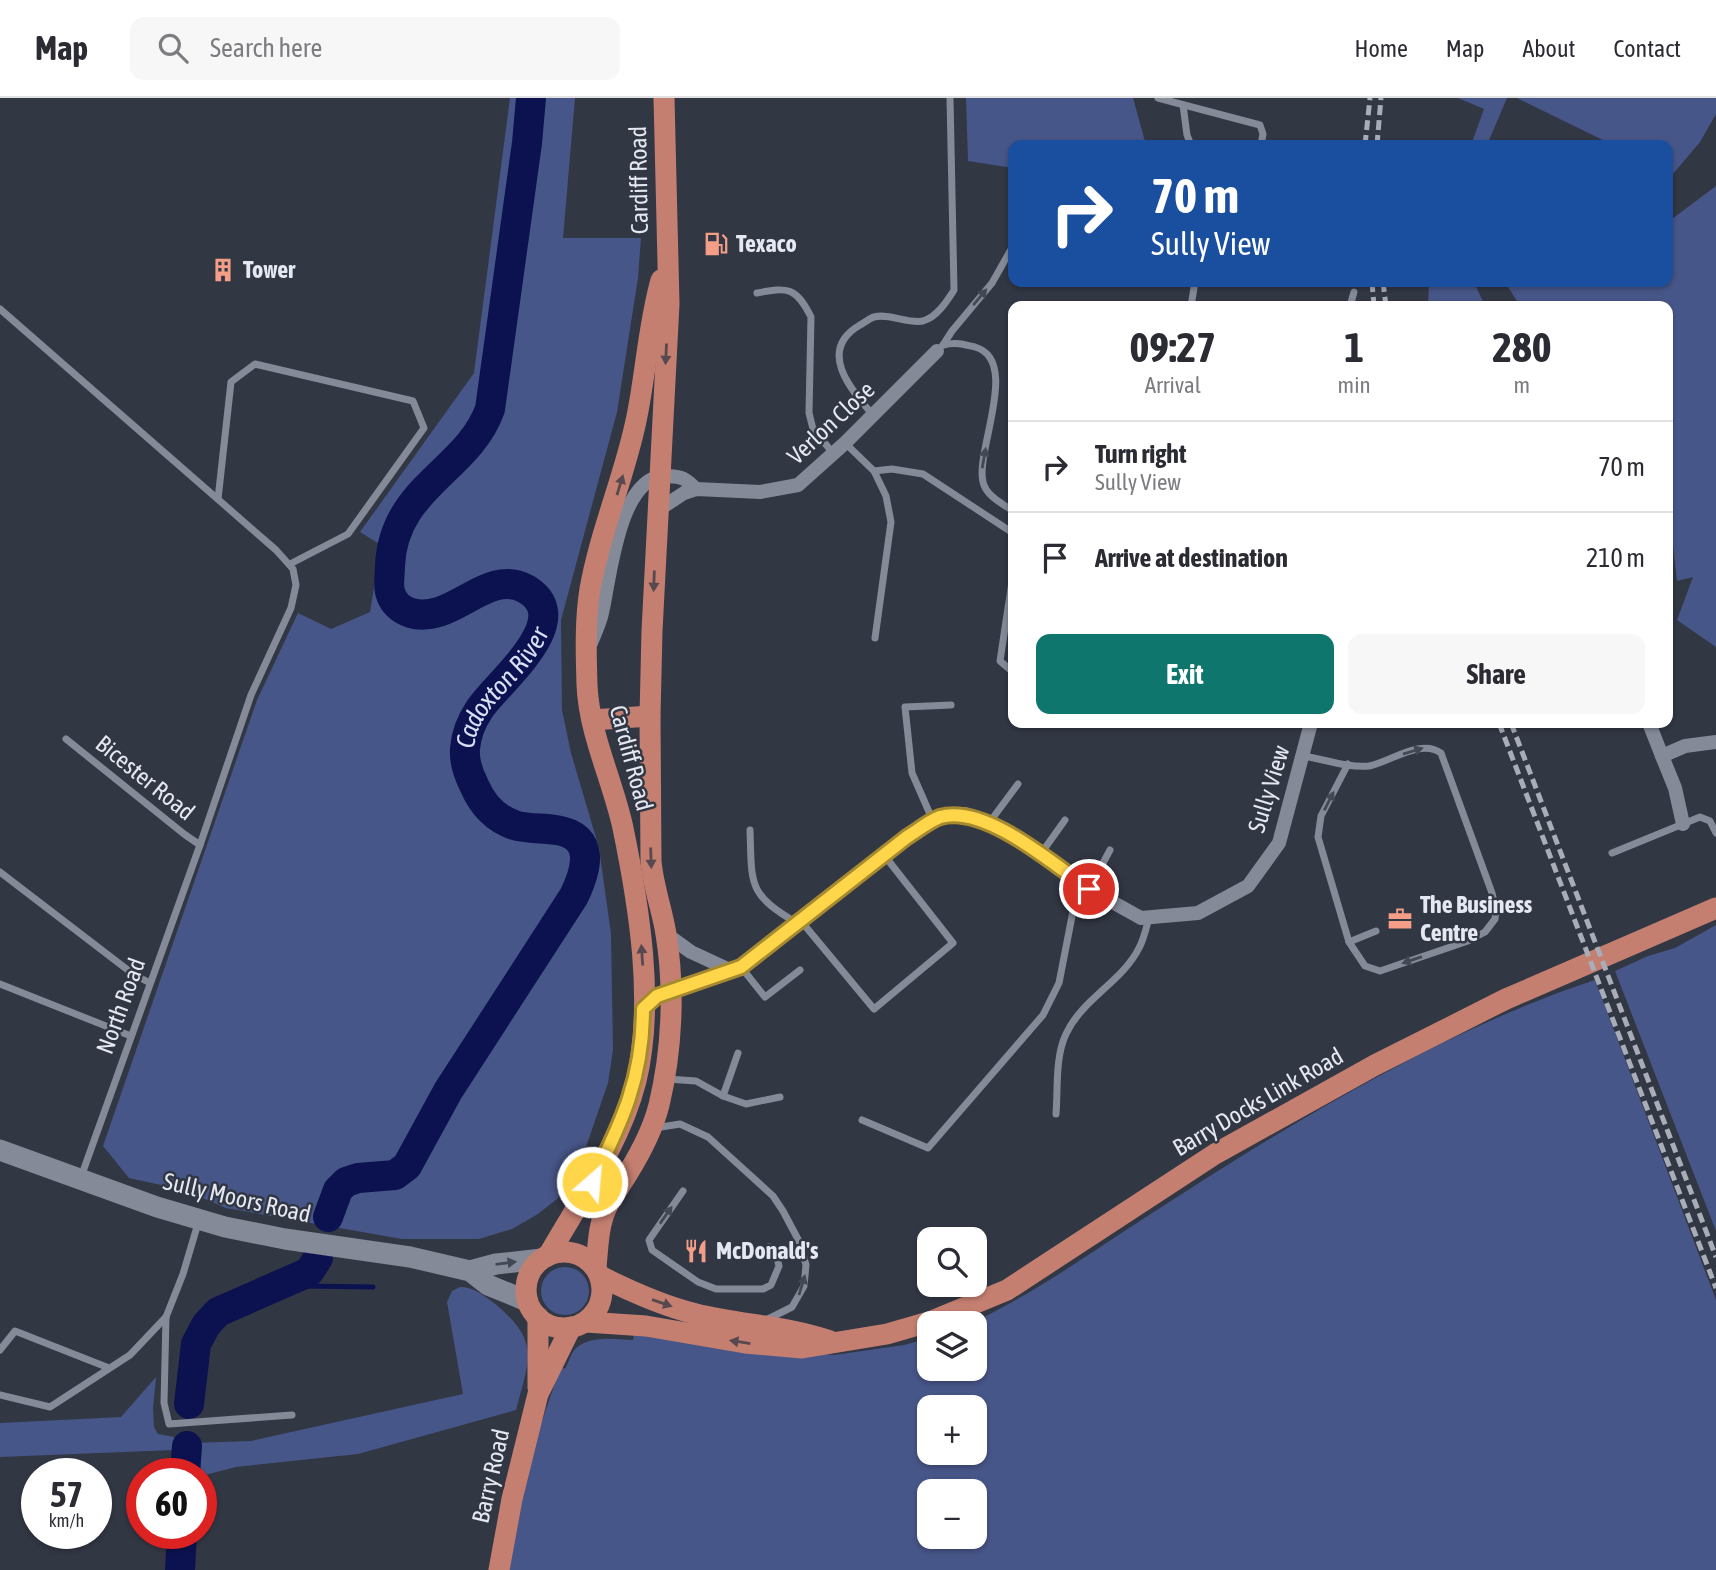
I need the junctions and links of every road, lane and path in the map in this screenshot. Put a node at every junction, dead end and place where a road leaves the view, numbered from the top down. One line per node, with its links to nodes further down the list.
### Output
1 (664, 98): 8 (main road, Cardiff Road)
2 (950, 98): 14 (lane)
3 (1158, 98): 4 (lane)
4 (1183, 106): 5 (lane); 6 (lane)
5 (1189, 140)
6 (1262, 140)
7 (1008, 255): 13 (lane, one-way to 7)
8 (666, 261): 18 (main road, Cardiff Road, one-way to 18); 27 (main road, Cardiff Road, one-way to 8)
9 (1354, 292): 11 (lane)
10 (757, 293): 16 (lane)
11 (1351, 301)
12 (0, 309): 20 (lane)
13 (940, 348): 14 (street, Verlon Close); 21 (lane, one-way to 13)
14 (874, 415): 15 (street, Verlon Close)
15 (845, 443): 16 (street, Verlon Close); 17 (lane)
16 (833, 453): 19 (street, Verlon Close)
17 (874, 471): 23 (lane); 26 (lane)
18 (659, 475): 19 (street, Verlon Close); 22 (main road, Cardiff Road); 27 (street)
19 (696, 489): 22 (street, Verlon Close)
20 (218, 499): 24 (lane); 24 (lane)
21 (1008, 508)
22 (657, 510): 30 (main road, Cardiff Road, one-way to 30)
23 (1008, 530)
24 (290, 564): 46 (lane, North Road)
25 (1008, 608): 28 (lane)
26 (875, 638)
27 (586, 656): 31 (main road, Cardiff Road)
28 (1008, 668)
29 (951, 705): 41 (lane)
30 (650, 716): 31 (main road); 57 (main road, Cardiff Road, one-way to 57)
31 (592, 720): 64 (main road, Cardiff Road, one-way to 31)
32 (1310, 728): 36 (street, Sully View)
33 (1651, 728): 37 (street)
34 (66, 739): 46 (lane, Bicester Road)
35 (1716, 742): 37 (street)
36 (1303, 756): 38 (lane); 54 (street, Sully View)
37 (1662, 756): 43 (street)
38 (1348, 764): 58 (lane, one-way to 38); 58 (lane, one-way to 58)
39 (1018, 784): 42 (lane)
40 (1065, 820): 50 (lane)
41 (933, 821): 42 (street, Sully View); 49 (street, Sully View)
42 (989, 824): 50 (street, Sully View)
43 (1683, 824): 45 (lane); 48 (lane)
44 (750, 830): 55 (lane)
45 (1716, 833)
46 (200, 845): 61 (lane, North Road)
47 (1110, 850): 52 (lane)
48 (1612, 853)
49 (884, 855): 55 (street, Sully View); 55 (lane)
50 (1040, 855): 52 (street, Sully View)
51 (0, 872): 61 (lane)
52 (1089, 889): 54 (street, Sully View); 71 (lane)
53 (1716, 908): 85 (main road, Barry Docks Link Road)
54 (1149, 917): 70 (lane)
55 (799, 922): 59 (street, Sully View)
56 (1376, 931): 58 (lane)
57 (666, 934): 59 (street); 63 (main road, Cardiff Road)
58 (1349, 942)
59 (736, 969): 60 (lane); 63 (street, Sully View)
60 (800, 970)
61 (150, 983): 65 (lane, North Road)
62 (0, 984): 65 (lane)
63 (671, 991): 64 (street, Sully View); 67 (main road, Cardiff Road)
64 (643, 1009): 78 (main road, Cardiff Road)
65 (131, 1036): 74 (lane, North Road)
66 (738, 1053): 68 (lane)
67 (663, 1079): 68 (lane); 72 (main road, Cardiff Road)
68 (723, 1096): 69 (lane)
69 (779, 1097)
70 (1056, 1114)
71 (862, 1120)
72 (651, 1129): 80 (main road, Cardiff Road); 84 (lane, one-way to 72)
73 (0, 1150): 74 (main road, Sully Moors Road)
74 (80, 1180): 76 (main road, Sully Moors Road)
75 (682, 1191): 77 (lane, one-way to 75)
76 (199, 1220): 79 (main road, Sully Moors Road); 82 (lane)
77 (769, 1247)
78 (545, 1257): 79 (main road, Sully Moors Road, one-way to 78); 80 (main road); 81 (main road)
79 (470, 1271): 81 (main road, Sully Moors Road)
80 (598, 1271): 83 (main road); 84 (main road, Barry Docks Link Road, one-way to 84)
81 (532, 1309): 83 (main road); 88 (main road, Barry Road)
82 (166, 1317): 87 (lane); 90 (lane)
83 (578, 1325): 85 (main road, Barry Docks Link Road, one-way to 83); 88 (main road, Barry Road)
84 (752, 1325): 85 (main road, Barry Docks Link Road)
85 (832, 1341)
86 (0, 1350): 87 (lane)
87 (110, 1368): 89 (lane)
88 (538, 1394): 91 (main road, Barry Road)
89 (0, 1395)
90 (292, 1415)
91 (499, 1570)

